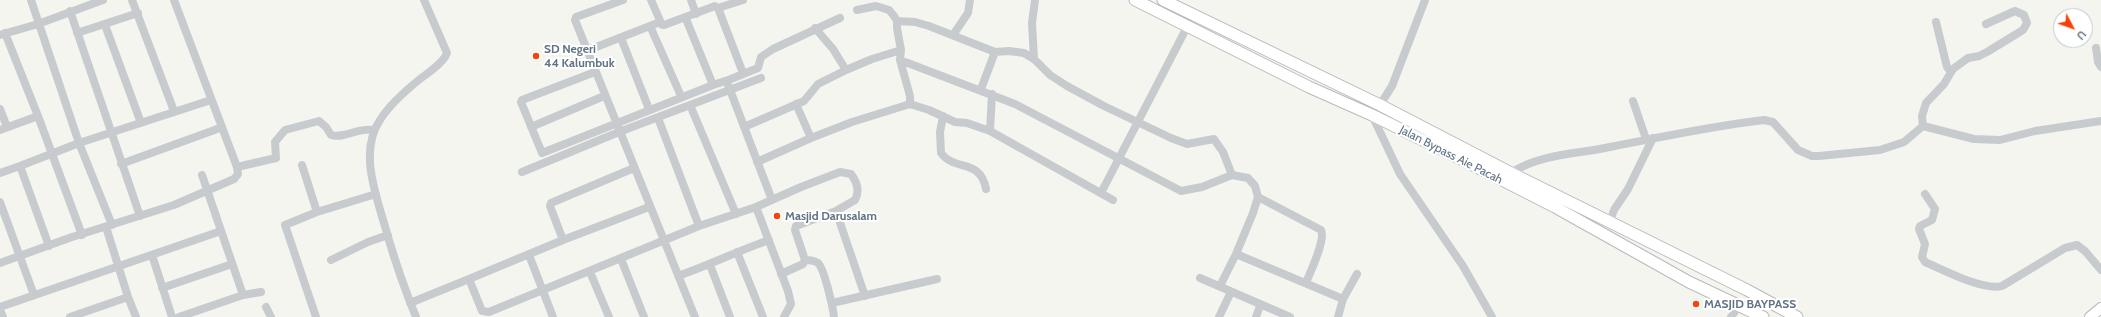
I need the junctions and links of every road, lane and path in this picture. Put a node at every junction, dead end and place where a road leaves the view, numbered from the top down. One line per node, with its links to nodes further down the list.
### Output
1 (31, 0): 25 (street)
2 (103, 0): 17 (street)
3 (132, 0): 18 (street)
4 (174, 0): 53 (street)
5 (424, 0): 75 (street)
6 (623, 0): 37 (street)
7 (651, 0): 23 (street)
8 (691, 0): 19 (street)
9 (743, 0): 15 (street)
10 (970, 0): 33 (street)
11 (1035, 0): 39 (street)
12 (1135, 0): 29 (highway, Jalan Bypass Aie Pacah)
13 (1163, 0): 58 (highway)
14 (1425, 0): 58 (street)
15 (718, 8): 19 (street); 45 (street)
16 (857, 10): 22 (street)
17 (70, 11): 25 (street); 31 (street)
18 (138, 13): 27 (street); 61 (street)
19 (696, 14): 21 (street)
20 (840, 18): 30 (street)
21 (686, 19): 23 (street); 47 (street)
22 (897, 21): 33 (street); 36 (street)
23 (660, 22): 28 (street)
24 (1936, 22): 44 (street)
25 (38, 24): 32 (street); 81 (street)
26 (1986, 24): 44 (street)
27 (106, 25): 31 (street); 68 (street)
28 (650, 26): 34 (street); 52 (street)
29 (1187, 27): 62 (highway, Jalan Bypass Aie Pacah); 67 (street)
30 (815, 28): 42 (street); 45 (street)
31 (77, 33): 78 (street)
32 (3, 34): 63 (street)
33 (953, 35): 38 (street)
34 (621, 38): 37 (street); 60 (street)
35 (2096, 48): 41 (street)
36 (901, 50): 40 (street); 42 (street)
37 (586, 51): 43 (street)
38 (995, 52): 39 (street); 49 (street)
39 (1034, 59): 67 (street)
40 (900, 60): 49 (street); 56 (street)
41 (2101, 67)
42 (846, 70): 55 (street)
43 (594, 72): 51 (street); 71 (street)
44 (1951, 72): 70 (street)
45 (743, 73): 48 (street)
46 (761, 78): 48 (street)
47 (712, 85): 48 (street); 52 (street)
48 (728, 85): 57 (street); 72 (street)
49 (981, 89): 50 (street)
50 (992, 94): 76 (street); 83 (street)
51 (604, 96): 69 (street); 71 (street)
52 (681, 96): 60 (street)
53 (211, 100): 61 (street); 74 (street)
54 (1633, 100): 80 (street)
55 (796, 104): 72 (street); 79 (street)
56 (910, 104): 64 (street); 79 (street)
57 (690, 105): 65 (street); 108 (street)
58 (1380, 105): 92 (highway)
59 (0, 109): 73 (street)
60 (649, 109): 69 (street)
61 (174, 111): 68 (street)
62 (1372, 115): 154 (highway, Jalan Bypass Aie Pacah); 181 (street)
63 (38, 116): 73 (street); 82 (street)
64 (943, 116): 76 (street); 95 (street)
65 (658, 118): 77 (street); 113 (street)
66 (2101, 120): 70 (street)
67 (1138, 122): 83 (street); 94 (street)
68 (141, 123): 78 (street)
69 (615, 123): 71 (street); 77 (street)
70 (1923, 126): 80 (street)
71 (531, 127)
72 (744, 127): 84 (street)
73 (4, 128)
74 (220, 128): 85 (street); 88 (street)
75 (373, 130): 88 (street); 98 (street)
76 (990, 131): 97 (street)
77 (619, 132): 89 (street); 90 (street)
78 (110, 133): 81 (street); 85 (street)
79 (811, 138): 84 (street)
80 (1649, 139): 92 (street); 110 (street)
81 (79, 143): 82 (street); 112 (street)
82 (51, 154): 87 (street); 115 (street)
83 (1118, 159): 94 (street); 97 (street)
84 (757, 162): 101 (street)
85 (121, 164): 109 (street)
86 (302, 165): 107 (street)
87 (20, 166): 91 (street); 120 (street)
88 (237, 167): 96 (street)
89 (634, 168): 104 (street); 117 (street)
90 (522, 172)
91 (0, 173)
92 (1511, 173): 110 (highway)
93 (202, 175): 96 (street)
94 (1232, 175): 100 (street)
95 (986, 189)
96 (208, 191): 109 (street); 114 (street)
97 (1101, 193): 102 (street)
98 (376, 194): 107 (street); 116 (street)
99 (1925, 194): 133 (street)
100 (1258, 197): 122 (street); 141 (street)
101 (772, 200): 105 (street); 106 (street)
102 (1113, 200)
103 (0, 202): 111 (street)
104 (649, 207): 117 (street); 119 (street)
105 (756, 207): 108 (street); 118 (street)
106 (836, 211): 128 (street); 149 (street)
107 (317, 212): 167 (street)
108 (736, 214): 113 (street)
109 (140, 216): 112 (street)
110 (1610, 222): 184 (highway)
111 (4, 224): 125 (street)
112 (109, 226): 115 (street); 132 (street)
113 (699, 226): 119 (street)
114 (221, 231): 123 (street); 130 (street)
115 (82, 235): 120 (street)
116 (388, 235): 127 (street); 152 (street)
117 (563, 240): 124 (street)
118 (769, 240): 121 (street); 135 (street)
119 (662, 241): 126 (street); 137 (street)
120 (49, 246): 125 (street)
121 (737, 252): 131 (street); 174 (street)
122 (1236, 254): 141 (street); 142 (street)
123 (152, 255): 132 (street); 143 (street)
124 (529, 255): 139 (street); 144 (street)
125 (19, 256): 129 (street); 147 (street)
126 (621, 259): 134 (street); 171 (street)
127 (331, 260)
128 (805, 260): 135 (street); 153 (street)
129 (0, 263)
130 (232, 264): 143 (street); 148 (street)
131 (710, 265): 137 (street); 173 (street)
132 (119, 266): 147 (street); 150 (street)
133 (2101, 270)
134 (590, 272): 144 (street); 170 (street)
135 (781, 274): 175 (street)
136 (1357, 274): 151 (street)
137 (678, 276): 172 (street)
138 (1200, 278): 142 (street)
139 (469, 279): 144 (street); 152 (street)
140 (937, 279): 149 (street)
141 (1306, 283): 151 (street)
142 (1220, 286): 146 (street)
143 (162, 288): 164 (street)
144 (543, 290): 169 (street)
145 (261, 292): 148 (street)
146 (1231, 292): 156 (street); 177 (street)
147 (34, 295): 157 (street)
148 (243, 295): 165 (street)
149 (865, 296): 153 (street)
150 (128, 297): 160 (street); 163 (street)
151 (1343, 299): 180 (street)
152 (410, 303): 168 (street)
153 (832, 303): 176 (street)
154 (1736, 303): 182 (street); 183 (highway, Jalan Bypass Aie Pacah)
155 (266, 306): 166 (street)
156 (1260, 306): 178 (street); 179 (street)
157 (0, 307)
158 (2101, 308): 185 (main road)
159 (0, 310): 161 (street)
160 (91, 314): 162 (street)
161 (3, 317)
162 (70, 317)
163 (136, 317)
164 (172, 317)
165 (179, 317)
166 (269, 317)
167 (316, 317)
168 (416, 317)
169 (553, 317)
170 (609, 317)
171 (644, 317)
172 (695, 317)
173 (730, 317)
174 (763, 317)
175 (784, 317)
176 (834, 317)
177 (1219, 317)
178 (1256, 317)
179 (1290, 317)
180 (1338, 317)
181 (1492, 317)
182 (1731, 317)
183 (1763, 317)
184 (1797, 317)
185 (2090, 317)

